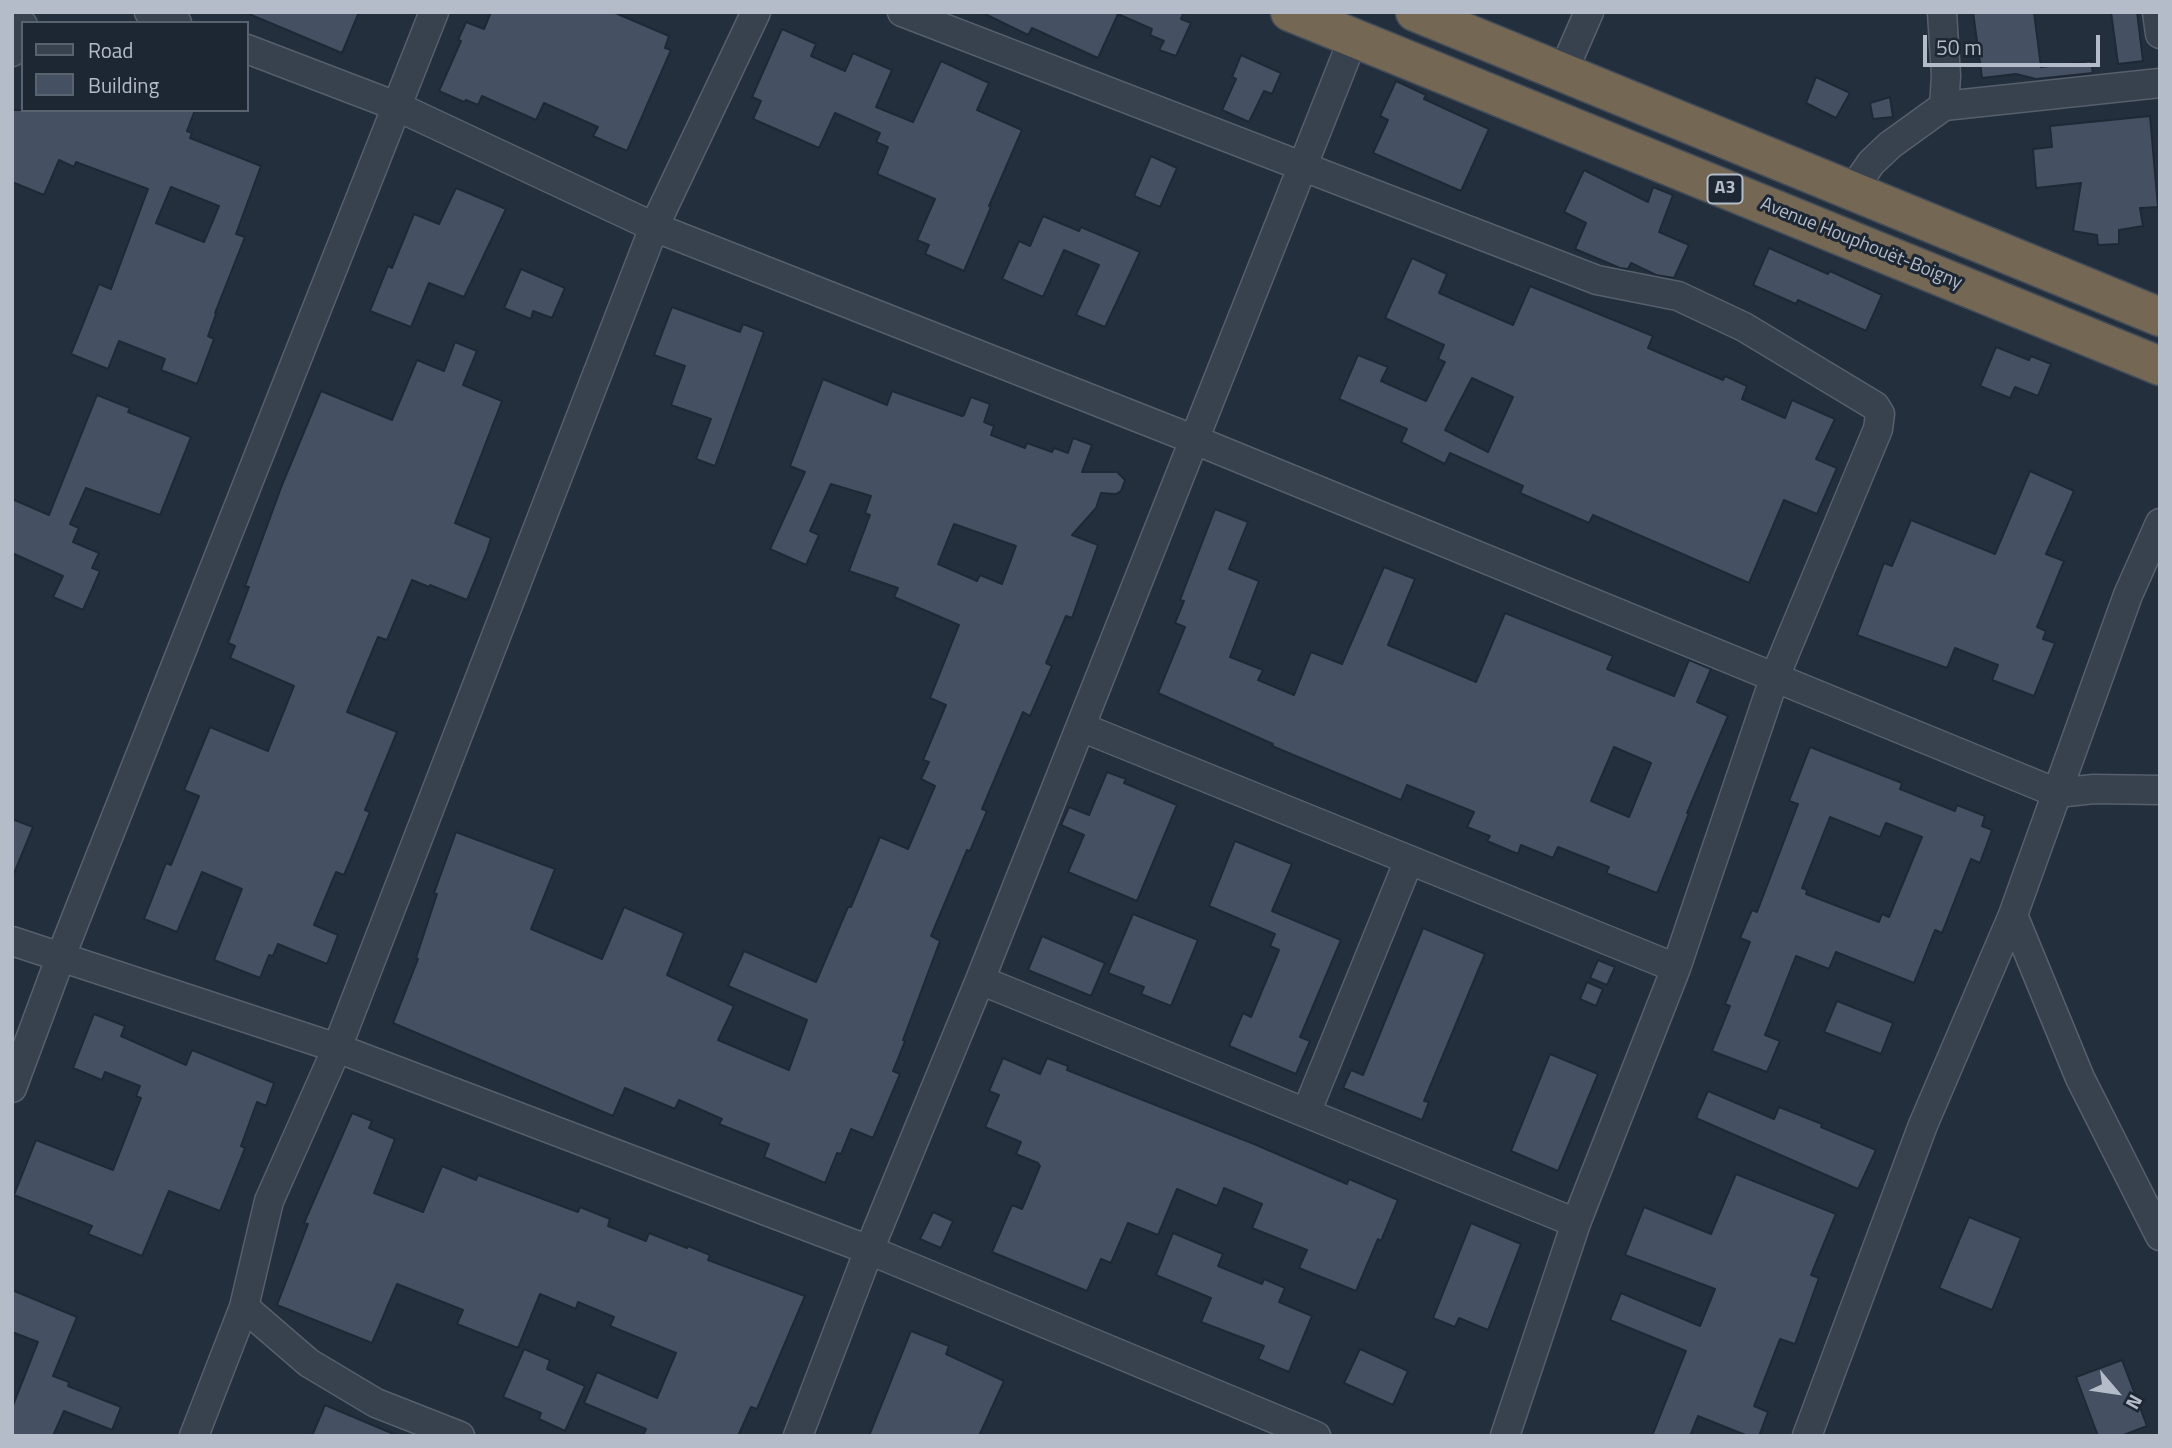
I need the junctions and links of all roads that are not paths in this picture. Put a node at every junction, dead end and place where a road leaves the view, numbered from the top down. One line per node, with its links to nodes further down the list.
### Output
1 (149, 12): 10 (street)
2 (434, 12): 18 (street)
3 (756, 12): 22 (street)
4 (902, 12): 20 (street)
5 (1290, 12): 13 (highway, Avenue Houphouët-Boigny / A3)
6 (1415, 12): 16 (highway, A3)
7 (1589, 12): 16 (street)
8 (1942, 12): 19 (street)
9 (2157, 12): 12 (street)
10 (172, 21)
11 (21, 29): 15 (street)
12 (2160, 34)
13 (1353, 39): 20 (street); 24 (highway, Avenue Houphouët-Boigny / A3)
14 (248, 49): 18 (street)
15 (12, 52)
16 (1562, 74): 21 (highway, A3)
17 (2160, 83): 19 (street)
18 (396, 106): 22 (street); 34 (street)
19 (1944, 106): 21 (street)
20 (1302, 166): 25 (street); 27 (street)
21 (1852, 191): 23 (highway, A3)
22 (654, 227): 25 (street); 37 (street)
23 (2160, 317)
24 (2160, 366)
25 (1195, 440): 27 (street); 28 (street)
26 (2160, 523): 30 (street)
27 (1774, 678): 30 (street); 35 (street)
28 (1081, 727): 31 (street); 36 (street)
29 (2160, 790): 30 (street)
30 (2057, 793): 32 (street)
31 (1409, 860): 35 (street); 39 (street)
32 (2013, 915): 41 (street); 49 (street)
33 (12, 942): 34 (street)
34 (61, 956): 37 (street); 38 (street)
35 (1676, 968): 40 (street)
36 (980, 981): 39 (street); 42 (street)
37 (337, 1048): 42 (street); 43 (street)
38 (12, 1088)
39 (1306, 1113): 40 (street)
40 (1576, 1223): 48 (street)
41 (2160, 1236)
42 (869, 1250): 46 (street); 47 (street)
43 (244, 1307): 44 (street); 45 (street)
44 (194, 1436)
45 (460, 1436)
46 (798, 1436)
47 (1316, 1436)
48 (1505, 1436)
49 (1807, 1436)

